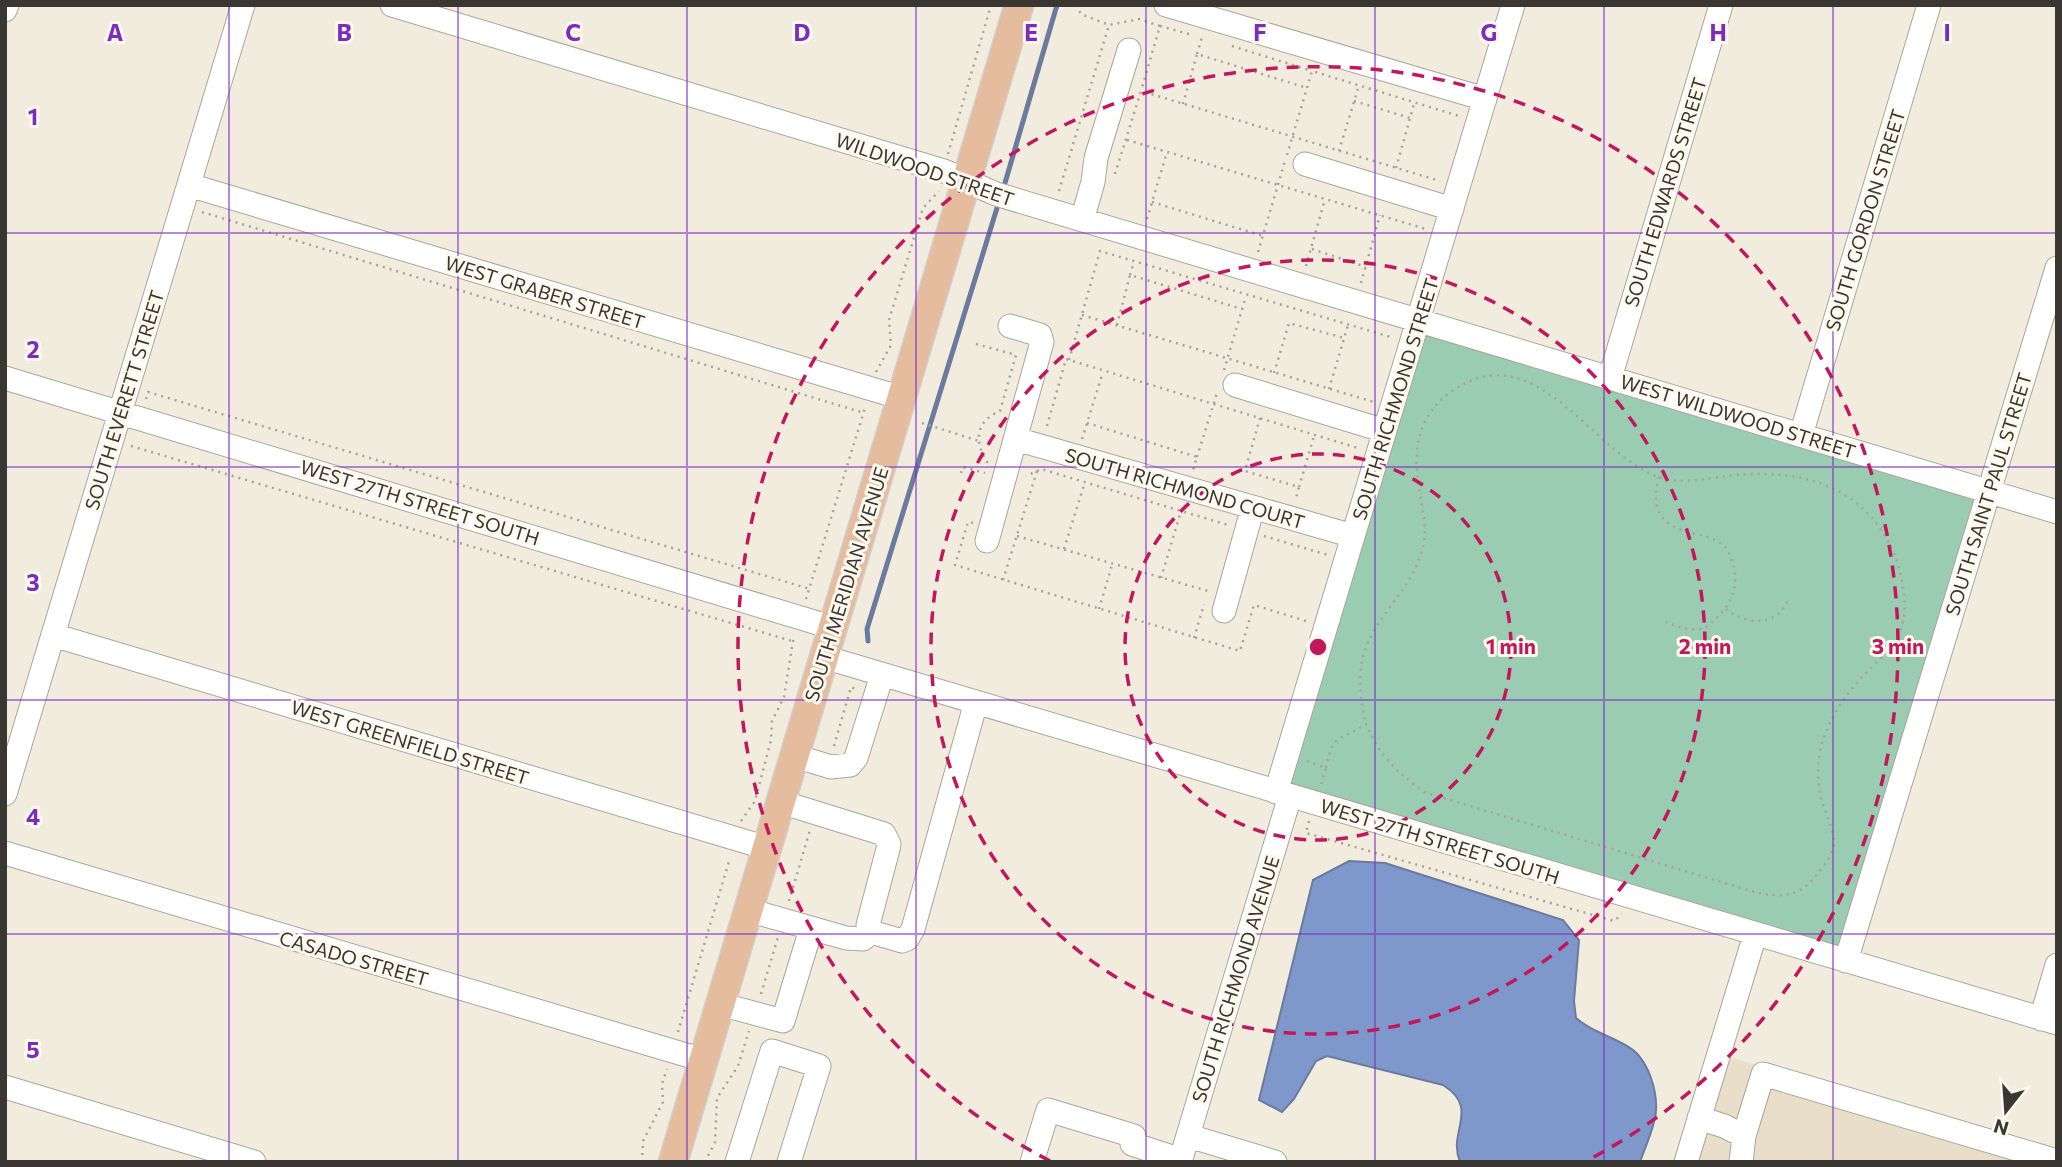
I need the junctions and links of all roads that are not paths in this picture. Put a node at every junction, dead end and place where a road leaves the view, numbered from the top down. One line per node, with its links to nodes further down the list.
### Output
1 (243, 5): 12 (street, SOUTH EVERETT STREET)
2 (392, 5): 11 (street, WILDWOOD STREET)
3 (1019, 5): 11 (main road, SOUTH MERIDIAN AVENUE)
4 (1513, 5): 9 (street, SOUTH RICHMOND STREET)
5 (1721, 5): 19 (street, SOUTH EDWARDS STREET)
6 (1929, 5): 24 (street, SOUTH GORDON STREET)
7 (1163, 16): 9 (street)
8 (1129, 50): 14 (street)
9 (1485, 99): 13 (street, SOUTH RICHMOND STREET)
10 (1305, 164): 13 (street)
11 (955, 176): 14 (street, WILDWOOD STREET); 21 (main road, SOUTH MERIDIAN AVENUE)
12 (189, 185): 21 (street, WEST GRABER STREET); 22 (street, SOUTH EVERETT STREET)
13 (1452, 209): 16 (street, SOUTH RICHMOND STREET)
14 (1082, 220): 16 (street, WILDWOOD STREET)
15 (2057, 268): 26 (street, SOUTH SAINT PAUL STREET)
16 (1418, 321): 19 (street, WEST WILDWOOD STREET); 23 (street, SOUTH RICHMOND STREET)
17 (1010, 326): 25 (street)
18 (5, 378): 22 (street, WEST 27TH STREET SOUTH)
19 (1610, 378): 24 (street, WEST WILDWOOD STREET)
20 (1235, 385): 23 (street)
21 (902, 398): 32 (main road, SOUTH MERIDIAN AVENUE)
22 (120, 412): 32 (street, WEST 27TH STREET SOUTH); 33 (street, SOUTH EVERETT STREET)
23 (1385, 431): 30 (street, SOUTH RICHMOND STREET)
24 (1801, 435): 26 (street, WEST WILDWOOD STREET)
25 (1016, 439): 27 (street, SOUTH RICHMOND COURT); 29 (street)
26 (1989, 492): 28 (street, WEST WILDWOOD STREET); 47 (street, SOUTH SAINT PAUL STREET)
27 (1253, 507): 30 (street, SOUTH RICHMOND COURT); 31 (street)
28 (2057, 512)
29 (982, 532)
30 (1353, 536): 39 (street, SOUTH RICHMOND STREET)
31 (1224, 611)
32 (834, 628): 34 (main road, SOUTH MERIDIAN AVENUE)
33 (53, 635): 38 (street, SOUTH EVERETT STREET); 41 (street, WEST GREENFIELD STREET)
34 (824, 657): 35 (street, WEST 27TH STREET SOUTH); 37 (main road, SOUTH MERIDIAN AVENUE)
35 (883, 675): 36 (street, WEST 27TH STREET SOUTH); 37 (street)
36 (976, 702): 39 (street, WEST 27TH STREET SOUTH); 45 (street)
37 (795, 756): 40 (main road, SOUTH MERIDIAN AVENUE)
38 (5, 794)
39 (1283, 794): 46 (street, WEST 27TH STREET SOUTH); 54 (street, SOUTH RICHMOND AVENUE)
40 (781, 802): 41 (main road, SOUTH MERIDIAN AVENUE); 45 (street)
41 (767, 848): 43 (main road, SOUTH MERIDIAN AVENUE)
42 (5, 853): 51 (street, CASADO STREET)
43 (748, 910): 44 (street); 49 (main road, SOUTH MERIDIAN AVENUE)
44 (811, 929): 45 (street); 49 (street)
45 (871, 932)
46 (1755, 935): 47 (street, WEST 27TH STREET SOUTH); 53 (street)
47 (1846, 961): 50 (street, WEST 27TH STREET SOUTH)
48 (2057, 965): 50 (street)
49 (720, 1004): 51 (main road, SOUTH MERIDIAN AVENUE)
50 (2049, 1021)
51 (703, 1060): 60 (main road, SOUTH MERIDIAN AVENUE)
52 (5, 1087): 59 (street)
53 (1699, 1118): 55 (street); 65 (street)
54 (1189, 1136): 57 (street, SOUTH RICHMOND AVENUE); 64 (street)
55 (1744, 1136): 58 (street); 66 (street)
56 (1127, 1153): 57 (street); 63 (street)
57 (1180, 1161)
58 (2057, 1161)
59 (254, 1162)
60 (673, 1162)
61 (737, 1162): 62 (street)
62 (789, 1162)
63 (1031, 1162)
64 (1275, 1162)
65 (1686, 1162)
66 (1741, 1162)

